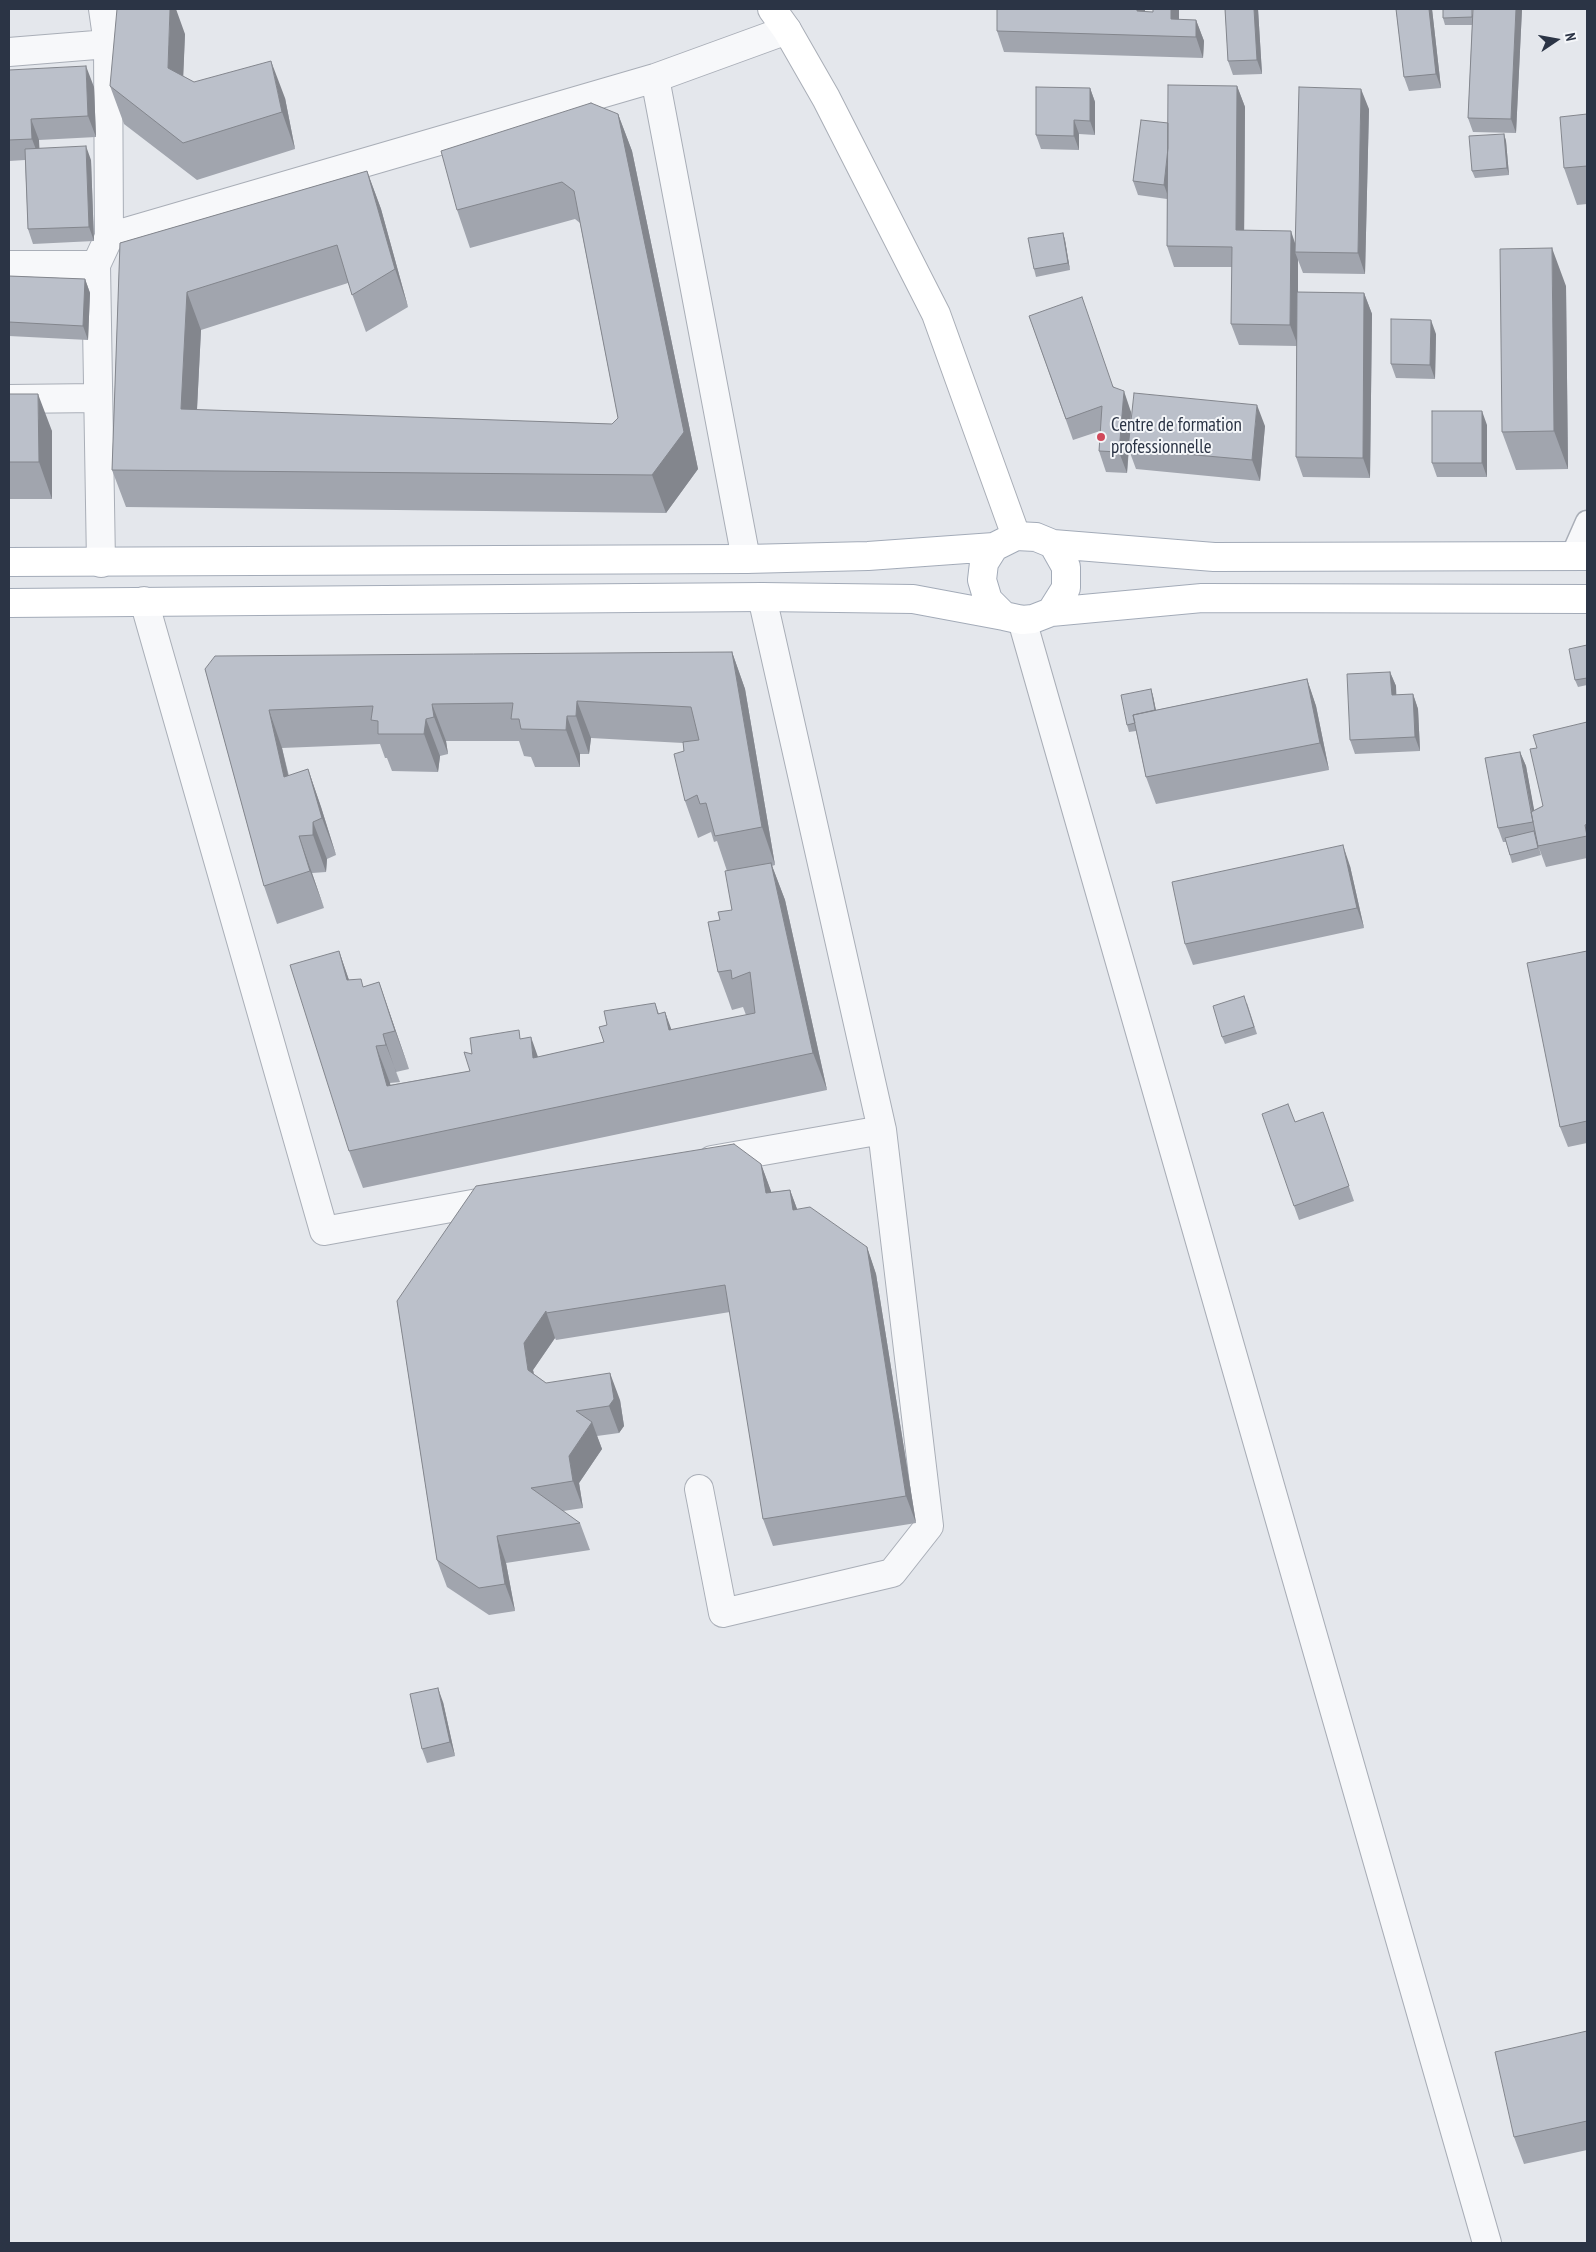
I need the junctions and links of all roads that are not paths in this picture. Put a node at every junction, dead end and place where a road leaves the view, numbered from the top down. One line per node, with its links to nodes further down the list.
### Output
1 (103, 9): 3 (street)
2 (779, 19): 5 (street); 12 (main road)
3 (108, 44): 4 (street); 6 (street)
4 (9, 52)
5 (655, 78): 6 (street); 15 (street)
6 (109, 237): 8 (street)
7 (9, 264): 8 (street)
8 (96, 265): 9 (street)
9 (98, 398): 10 (street); 17 (street)
10 (9, 399)
11 (1587, 522): 14 (lane)
12 (1005, 541): 13 (main road); 15 (main road); 23 (main road)
13 (1053, 544): 14 (main road); 22 (main road)
14 (1579, 556)
15 (746, 559): 17 (main road)
16 (9, 562): 17 (main road)
17 (100, 563)
18 (762, 597): 20 (main road); 23 (main road); 24 (street)
19 (1587, 598): 22 (main road)
20 (144, 601): 21 (main road); 26 (street)
21 (9, 603)
22 (1050, 612): 23 (main road)
23 (1013, 618): 28 (street)
24 (882, 1130): 25 (street); 27 (street)
25 (686, 1165)
26 (529, 1194)
27 (699, 1489)
28 (1488, 2243)

